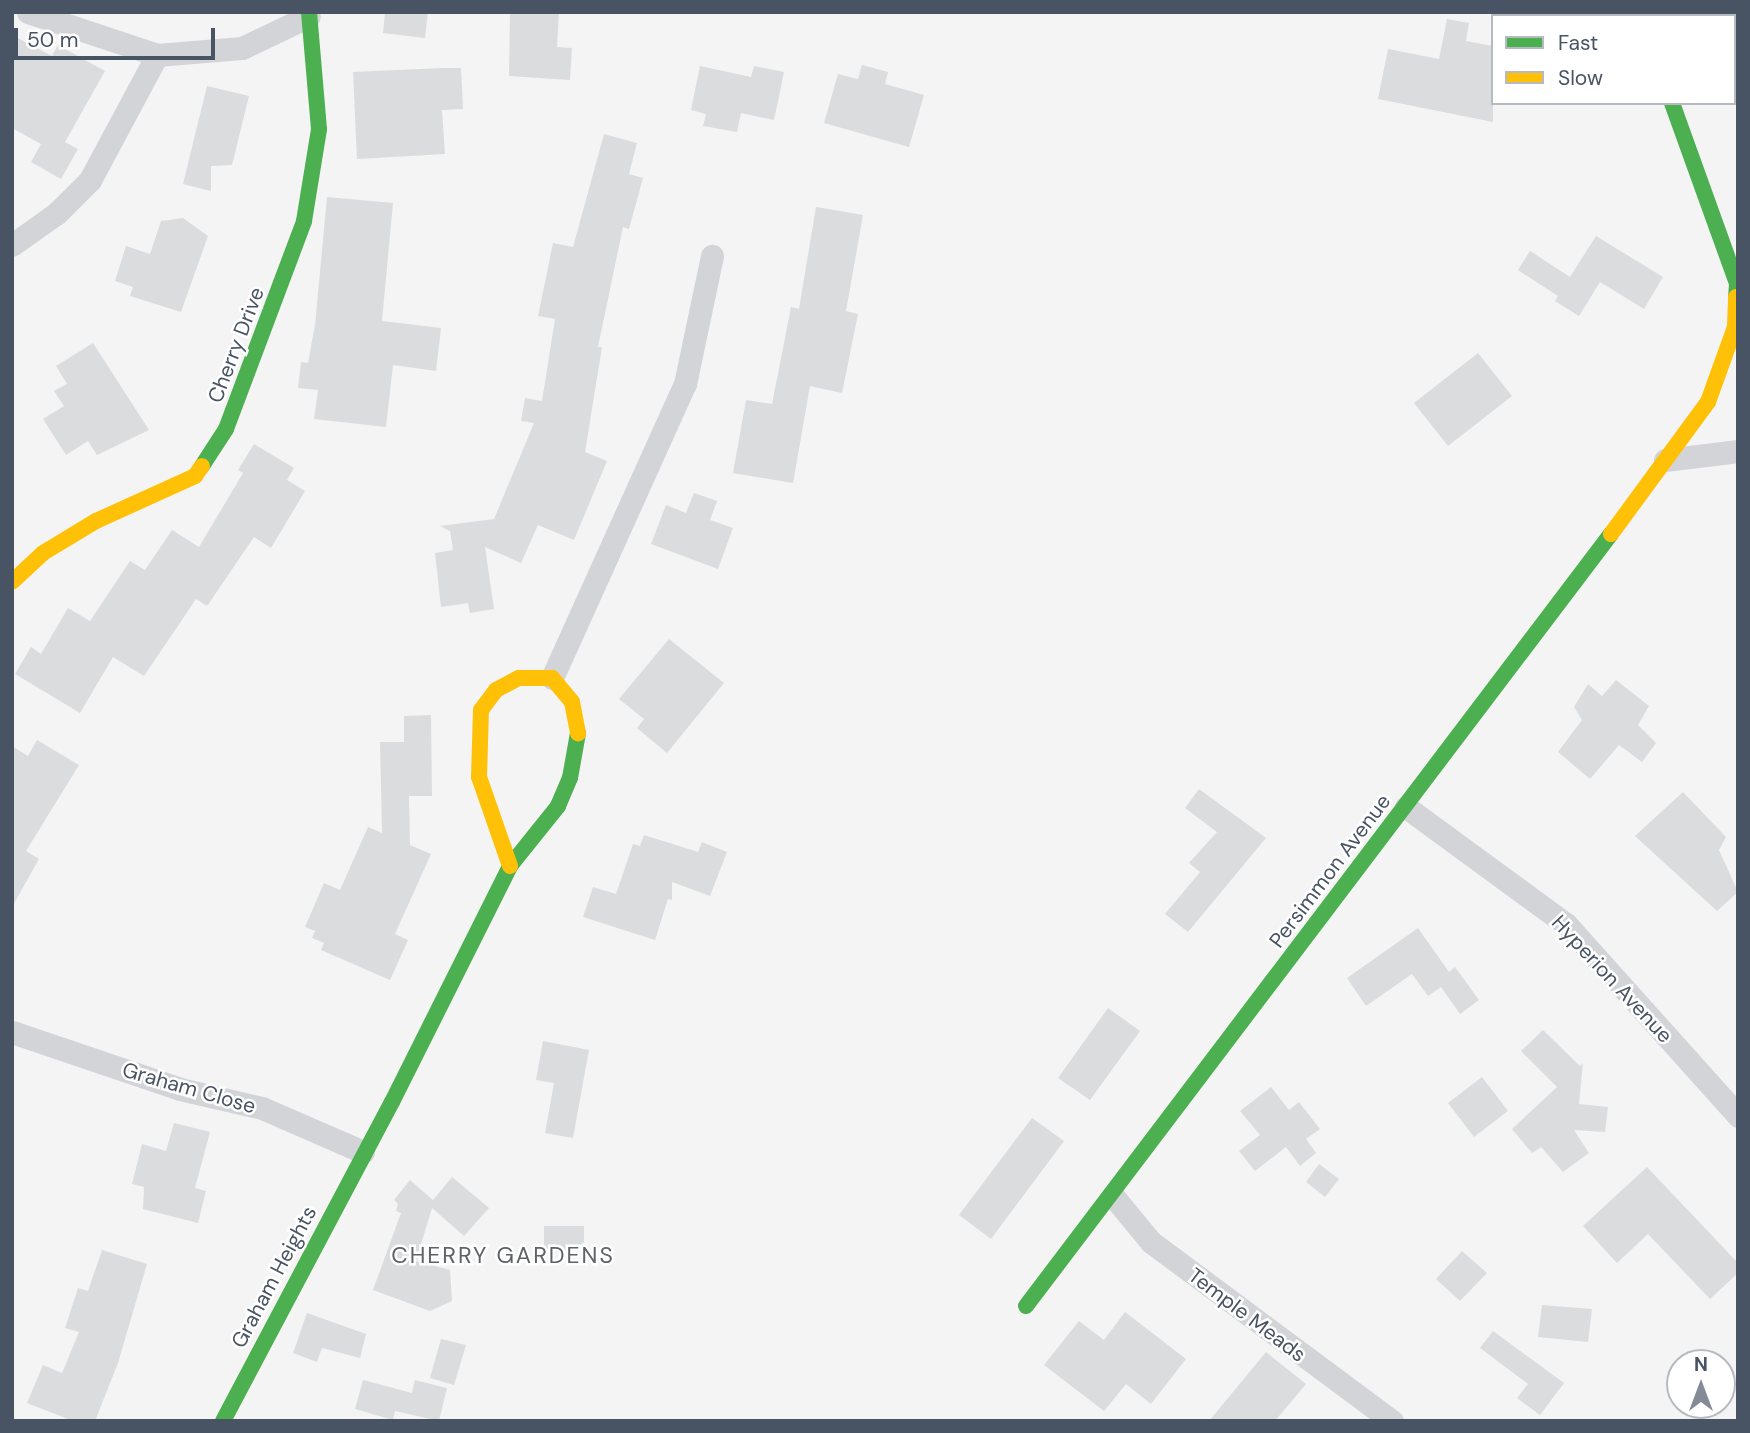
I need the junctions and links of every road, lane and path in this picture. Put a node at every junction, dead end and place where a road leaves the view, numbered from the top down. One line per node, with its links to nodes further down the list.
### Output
1 (28, 12): 3 (street)
2 (309, 14): 3 (street); 10 (street, Cherry Drive)
3 (157, 55): 5 (street)
4 (1672, 105): 7 (street)
5 (12, 245)
6 (712, 256): 11 (street)
7 (1737, 285): 9 (street, Persimmon Avenue)
8 (1738, 451): 9 (street)
9 (1665, 460): 12 (street, Persimmon Avenue)
10 (12, 582)
11 (552, 678): 13 (street, Graham Heights); 13 (street)
12 (1406, 807): 15 (street, Hyperion Avenue); 17 (street, Persimmon Avenue)
13 (510, 866): 16 (street, Graham Heights)
14 (12, 1032): 16 (street, Graham Close)
15 (1738, 1116)
16 (363, 1152): 19 (street, Graham Heights)
17 (1114, 1196): 18 (street, Persimmon Avenue); 20 (street, Temple Meads)
18 (1026, 1306)
19 (223, 1421)
20 (1392, 1421)

